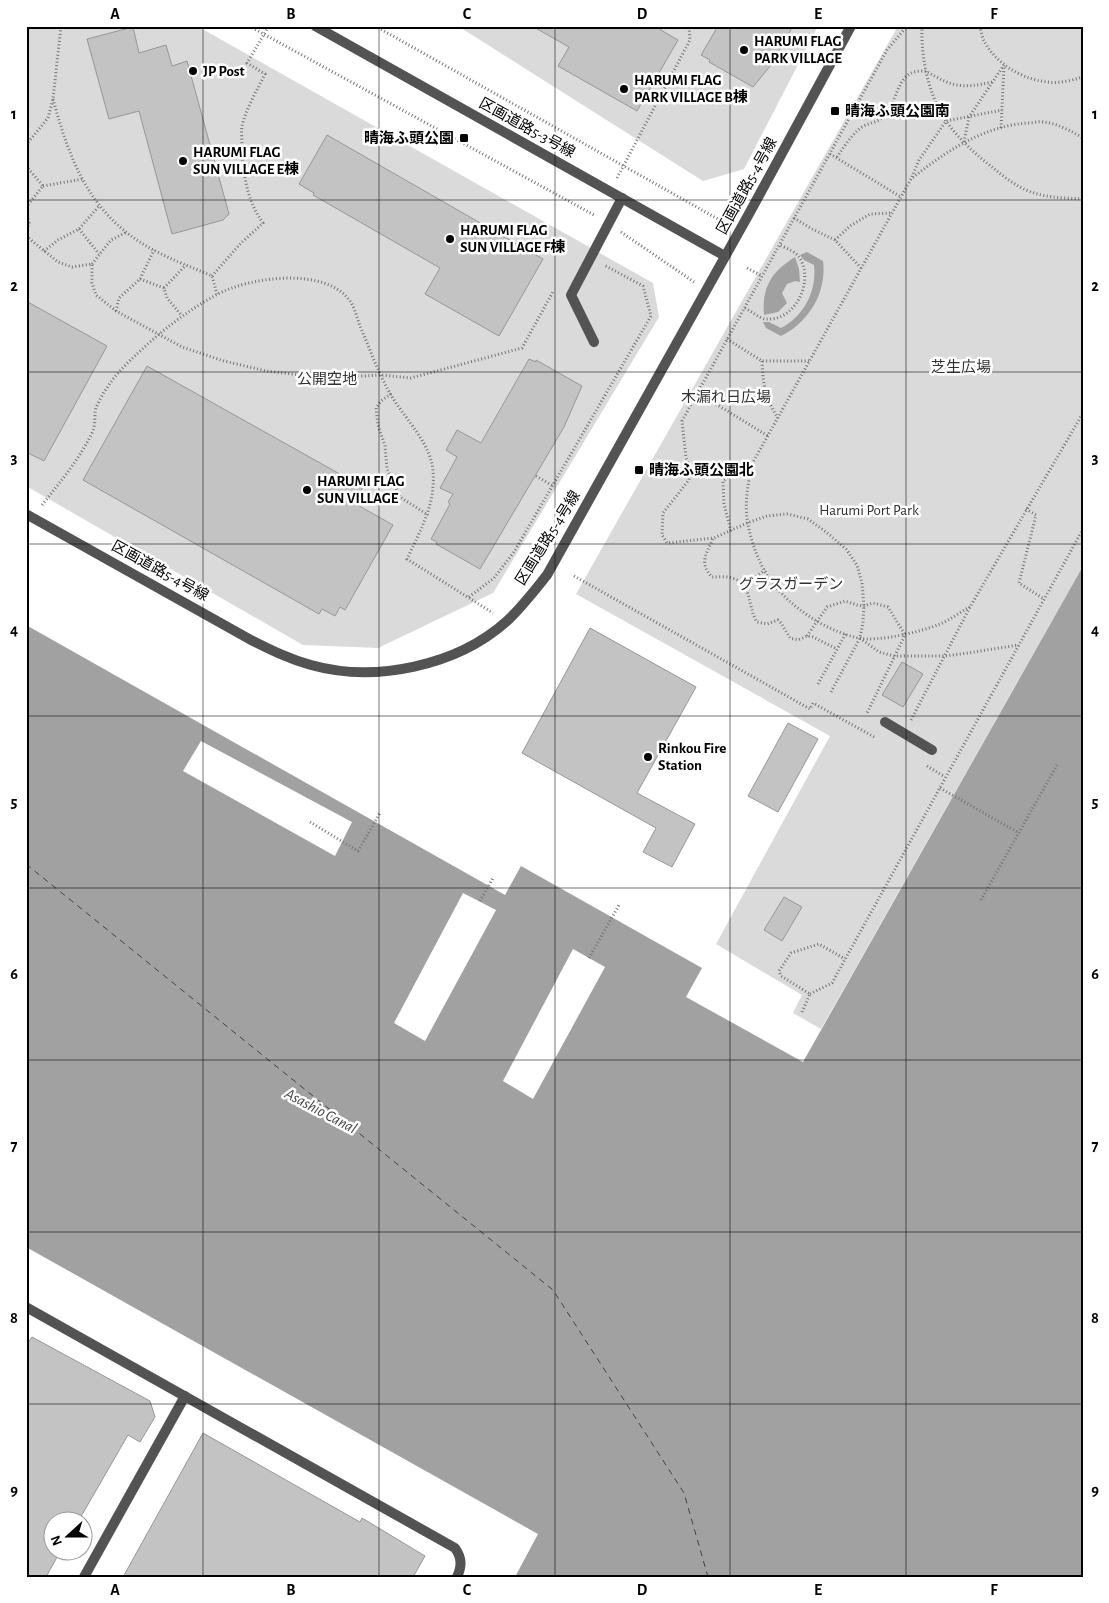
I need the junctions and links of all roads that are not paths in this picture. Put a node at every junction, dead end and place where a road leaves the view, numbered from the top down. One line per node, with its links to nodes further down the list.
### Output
1 (315, 26): 3 (street, 区画道路5-3号線)
2 (851, 26): 4 (street, 区画道路5-4号線)
3 (622, 198): 4 (street, 区画道路5-3号線); 5 (street)
4 (726, 256): 6 (street, 区画道路5-4号線)
5 (594, 342)
6 (29, 515)
7 (885, 722): 8 (street)
8 (932, 750)
9 (26, 1307): 10 (street)
10 (185, 1396): 11 (street); 12 (street)
11 (84, 1577)
12 (457, 1577)

